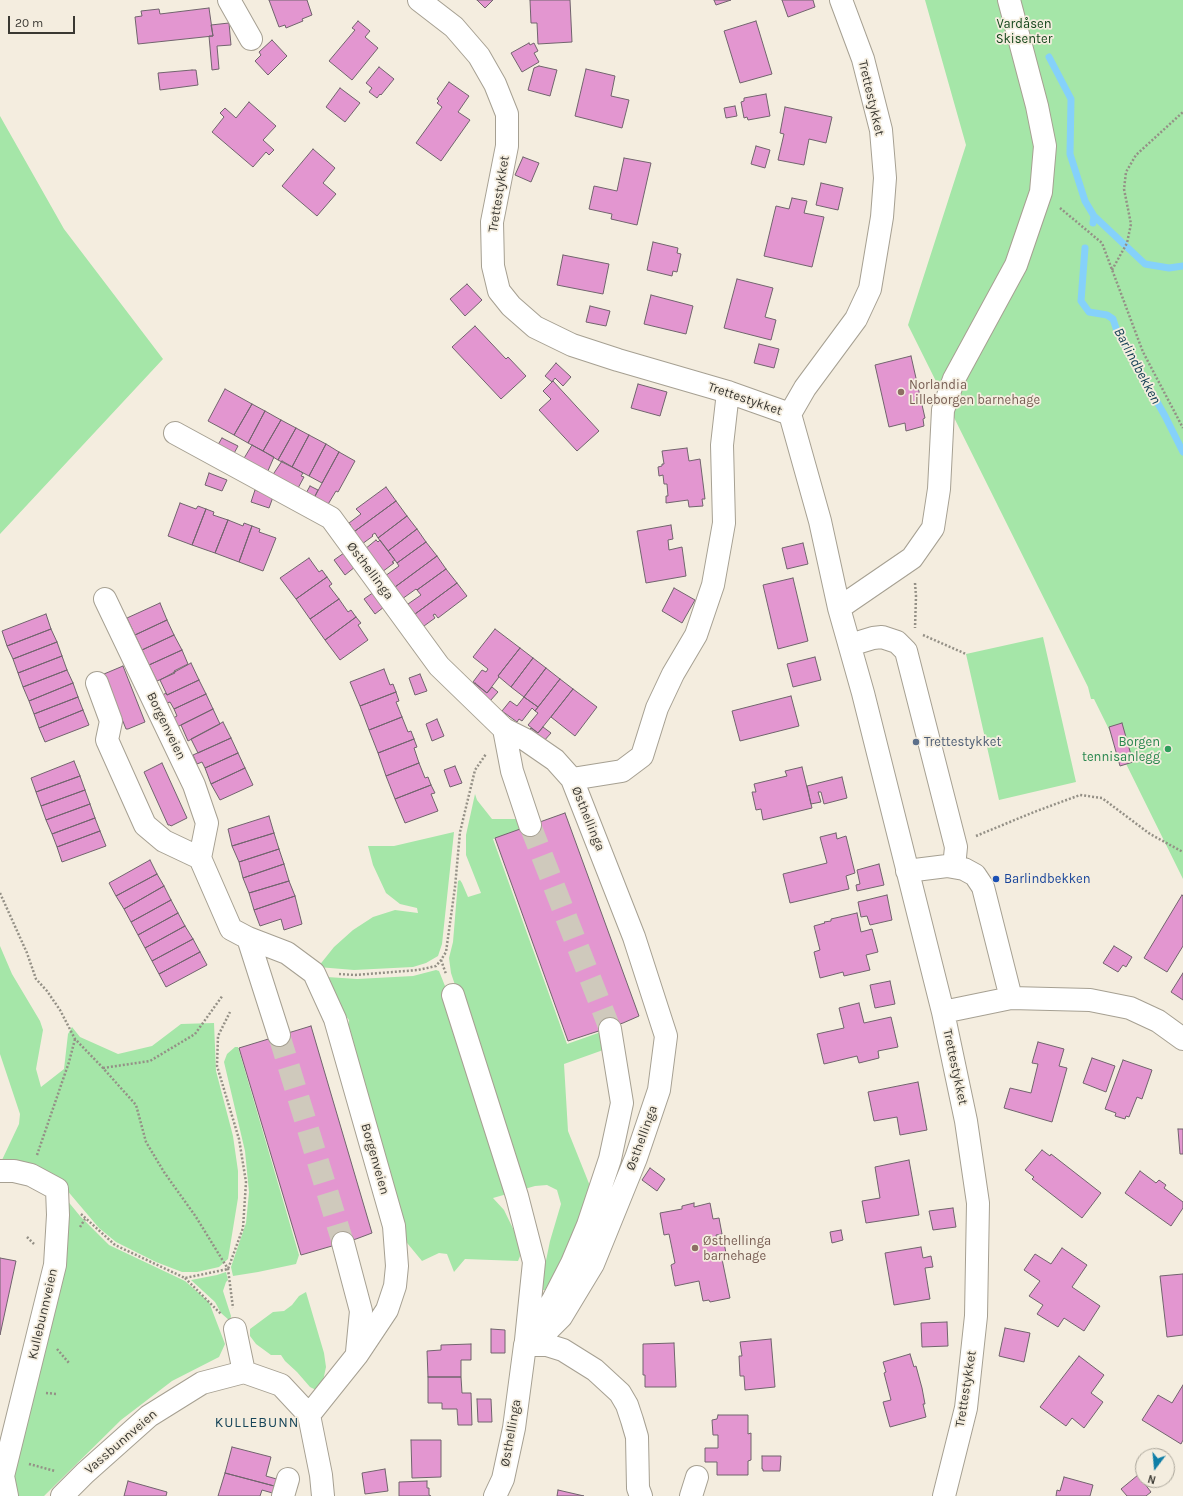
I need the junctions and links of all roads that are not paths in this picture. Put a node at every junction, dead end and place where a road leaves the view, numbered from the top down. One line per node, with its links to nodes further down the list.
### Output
1 (230, 0): 5 (street)
2 (419, 0): 6 (street, Trettestykket)
3 (841, 0): 7 (street, Trettestykket)
4 (1009, 0): 10 (street)
5 (251, 39)
6 (728, 392): 7 (street, Trettestykket); 14 (street)
7 (790, 414): 10 (street, Trettestykket)
8 (175, 433): 13 (street, Østhellinga)
9 (105, 599): 17 (street, Borgenveien)
10 (839, 608): 11 (street, Trettestykket)
11 (850, 645): 16 (street); 18 (street, Trettestykket)
12 (97, 683): 17 (street)
13 (504, 729): 14 (street, Østhellinga); 15 (street)
14 (572, 779): 29 (street, Østhellinga)
15 (530, 825)
16 (955, 857): 18 (street); 21 (street)
17 (200, 858): 19 (street, Borgenveien)
18 (907, 871): 22 (street, Trettestykket)
19 (248, 938): 24 (street); 30 (street, Borgenveien)
20 (453, 995): 29 (street, Østhellinga)
21 (1011, 998): 22 (street); 25 (street)
22 (943, 1012): 38 (street, Trettestykket)
23 (610, 1029): 29 (street, Østhellinga)
24 (279, 1035)
25 (1183, 1039)
26 (0, 1171): 33 (street, Kullebunnveien)
27 (344, 1243): 30 (street)
28 (235, 1329): 31 (street)
29 (525, 1345): 36 (street, Østhellinga); 37 (street)
30 (356, 1355): 32 (street, Borgenveien)
31 (244, 1372): 32 (street); 34 (street, Vassbunnveien)
32 (308, 1415): 35 (street)
33 (8, 1496)
34 (62, 1496)
35 (323, 1496)
36 (495, 1496)
37 (641, 1496)
38 (944, 1496)

